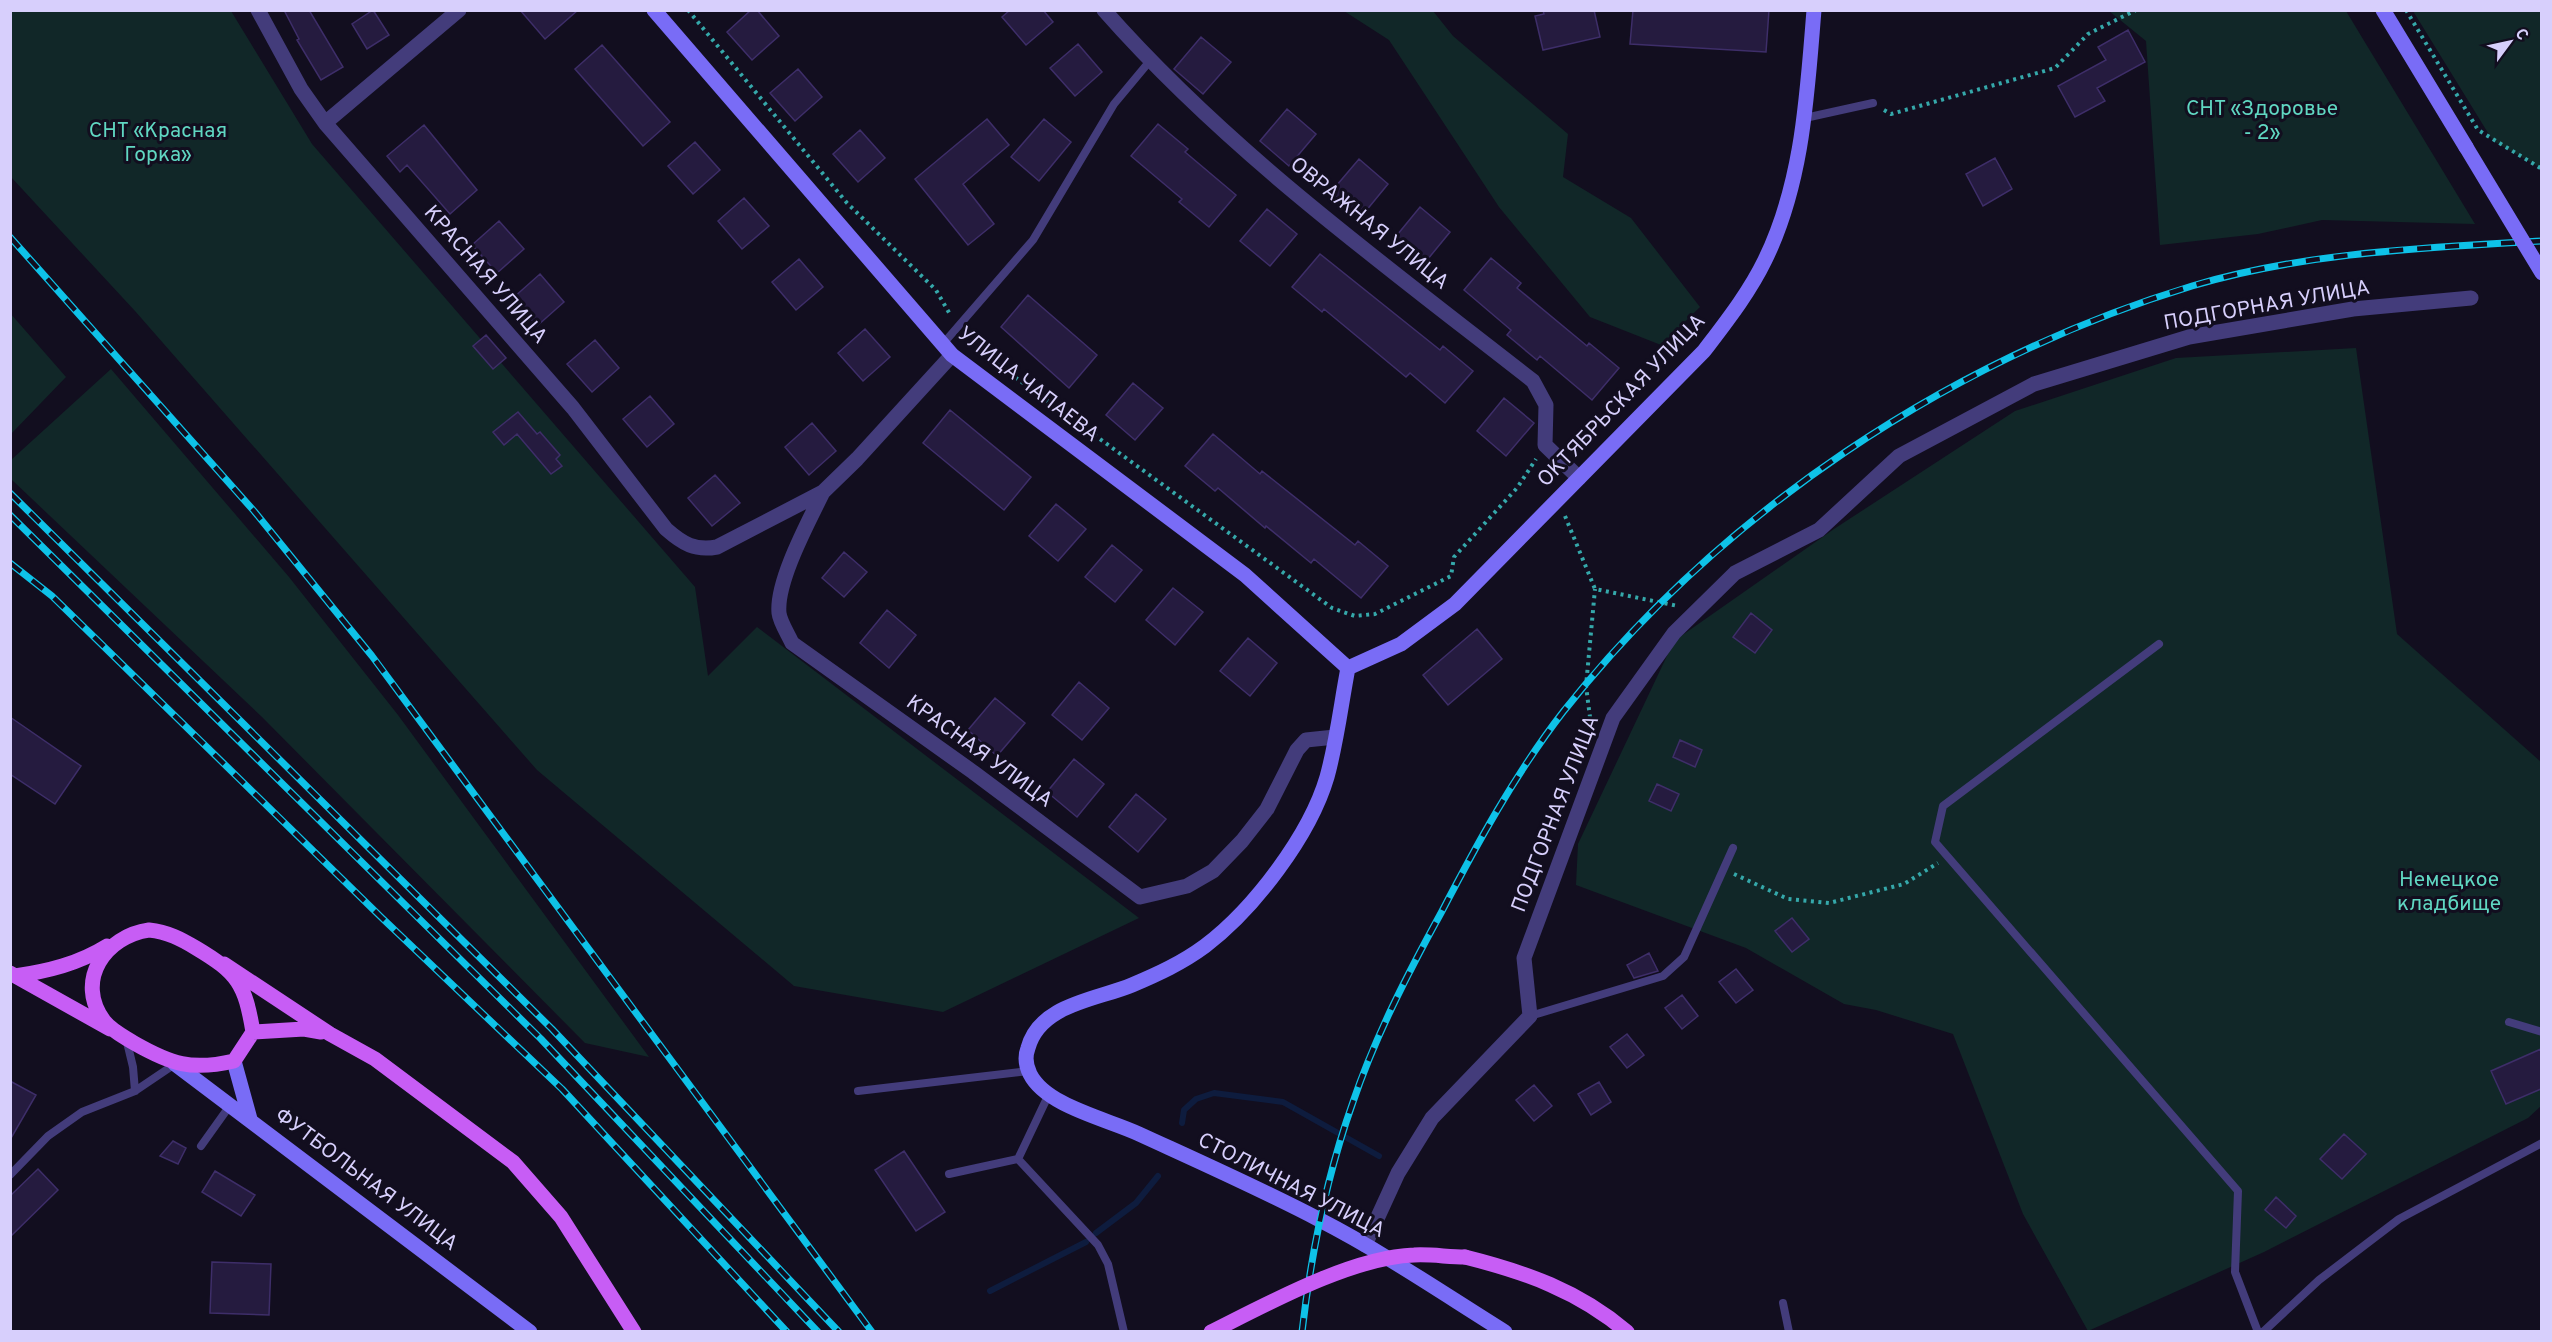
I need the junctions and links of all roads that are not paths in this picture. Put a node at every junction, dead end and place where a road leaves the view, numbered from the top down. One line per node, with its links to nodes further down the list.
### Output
1 (258, 10): 10 (street, КРАСНАЯ УЛИЦА)
2 (459, 10): 10 (street)
3 (654, 10): 13 (street, УЛИЦА ЧАПАЕВА)
4 (1104, 10): 7 (street, ОВРАЖНАЯ УЛИЦА)
5 (1814, 10): 9 (street, ОКТЯБРЬСКАЯ УЛИЦА)
6 (2383, 10): 11 (street, bridge)
7 (1149, 62): 13 (lane); 14 (street, ОВРАЖНАЯ УЛИЦА)
8 (1873, 103): 9 (lane)
9 (1805, 118): 14 (street, ОКТЯБРЬСКАЯ УЛИЦА)
10 (325, 123): 15 (street, КРАСНАЯ УЛИЦА)
11 (2541, 273)
12 (2471, 298): 23 (street, ПОДГОРНАЯ УЛИЦА)
13 (946, 350): 15 (street); 17 (street, УЛИЦА ЧАПАЕВА)
14 (1579, 478): 17 (street, ОКТЯБРЬСКАЯ УЛИЦА)
15 (823, 492): 18 (street, КРАСНАЯ УЛИЦА)
16 (2159, 644): 51 (lane)
17 (1348, 668): 18 (street)
18 (1335, 737): 31 (street)
19 (1733, 848): 23 (lane)
20 (117, 940): 21 (main road); 22 (main road); 28 (main road)
21 (224, 964): 25 (main road); 27 (main road)
22 (13, 974): 28 (main road)
23 (1530, 1016): 42 (street)
24 (2509, 1022): 26 (lane)
25 (253, 1032): 27 (main road); 29 (main road)
26 (2541, 1032)
27 (330, 1034): 45 (main road)
28 (121, 1035): 30 (main road); 32 (lane)
29 (234, 1061): 30 (main road); 36 (street)
30 (175, 1064): 32 (lane); 35 (street, ФУТБОЛЬНАЯ УЛИЦА)
31 (1028, 1071): 33 (lane); 34 (street)
32 (135, 1091): 41 (lane)
33 (858, 1091)
34 (1048, 1096): 39 (lane); 42 (street, СТОЛИЧНАЯ УЛИЦА)
35 (231, 1104): 36 (street, ФУТБОЛЬНАЯ УЛИЦА); 38 (lane)
36 (250, 1119): 44 (street, ФУТБОЛЬНАЯ УЛИЦА)
37 (2541, 1143): 52 (lane)
38 (201, 1146)
39 (1018, 1159): 40 (lane); 46 (lane)
40 (949, 1174)
41 (10, 1175)
42 (1365, 1245): 48 (street, СТОЛИЧНАЯ УЛИЦА)
43 (1783, 1303): 50 (lane)
44 (530, 1332)
45 (634, 1332)
46 (1124, 1332)
47 (1211, 1332): 49 (main road, bridge)
48 (1505, 1332)
49 (1628, 1332)
50 (1790, 1332)
51 (2258, 1332)
52 (2263, 1332)

